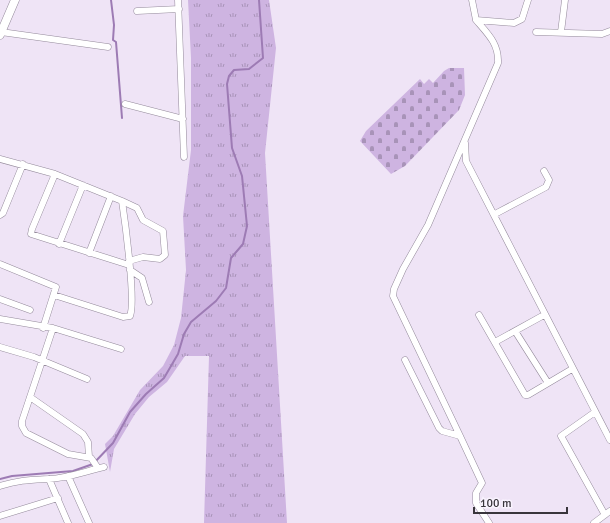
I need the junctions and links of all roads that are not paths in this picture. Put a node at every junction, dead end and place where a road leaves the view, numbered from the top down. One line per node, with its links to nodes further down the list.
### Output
1 (15, 0): 12 (street)
2 (178, 0): 6 (street)
3 (472, 0): 8 (street)
4 (528, 0): 8 (street)
5 (565, 0): 11 (street)
6 (178, 9): 7 (street); 15 (street)
7 (137, 11)
8 (476, 20): 16 (street)
9 (610, 31): 11 (street)
10 (536, 32): 11 (street)
11 (561, 32)
12 (1, 33): 13 (street)
13 (108, 47)
14 (125, 104): 15 (street)
15 (183, 119): 17 (street)
16 (465, 140): 25 (street); 51 (street)
17 (184, 157)
18 (0, 158): 19 (street)
19 (23, 164): 21 (street); 26 (street)
20 (544, 171): 25 (street)
21 (55, 174): 22 (street); 27 (street)
22 (83, 185): 23 (street); 27 (street)
23 (111, 196): 24 (street); 28 (street)
24 (122, 201): 30 (street); 30 (street)
25 (495, 214): 36 (street)
26 (0, 215)
27 (59, 244): 28 (street)
28 (88, 253): 30 (street)
29 (0, 264): 31 (street)
30 (130, 264): 31 (street); 33 (street)
31 (54, 295): 38 (street)
32 (0, 299): 34 (street)
33 (149, 302)
34 (30, 310)
35 (479, 315): 41 (street)
36 (544, 315): 40 (street); 46 (street)
37 (0, 319): 38 (street)
38 (43, 328): 39 (street)
39 (53, 328): 43 (street); 44 (street)
40 (515, 330): 41 (street); 48 (street)
41 (495, 342): 48 (street)
42 (0, 347): 44 (street)
43 (121, 349)
44 (42, 360): 47 (street); 49 (street)
45 (405, 360): 51 (street)
46 (572, 369): 48 (street); 50 (street)
47 (87, 379)
48 (548, 383)
49 (30, 397): 53 (street); 53 (street)
50 (595, 412): 52 (street); 58 (street)
51 (460, 436): 62 (street)
52 (610, 440)
53 (90, 457): 54 (street)
54 (68, 476): 55 (street); 61 (street)
55 (49, 479): 56 (street); 57 (street)
56 (0, 486)
57 (58, 498): 59 (street); 60 (street)
58 (607, 513): 63 (street)
59 (0, 516)
60 (68, 523)
61 (89, 523)
62 (489, 523)
63 (594, 523)

